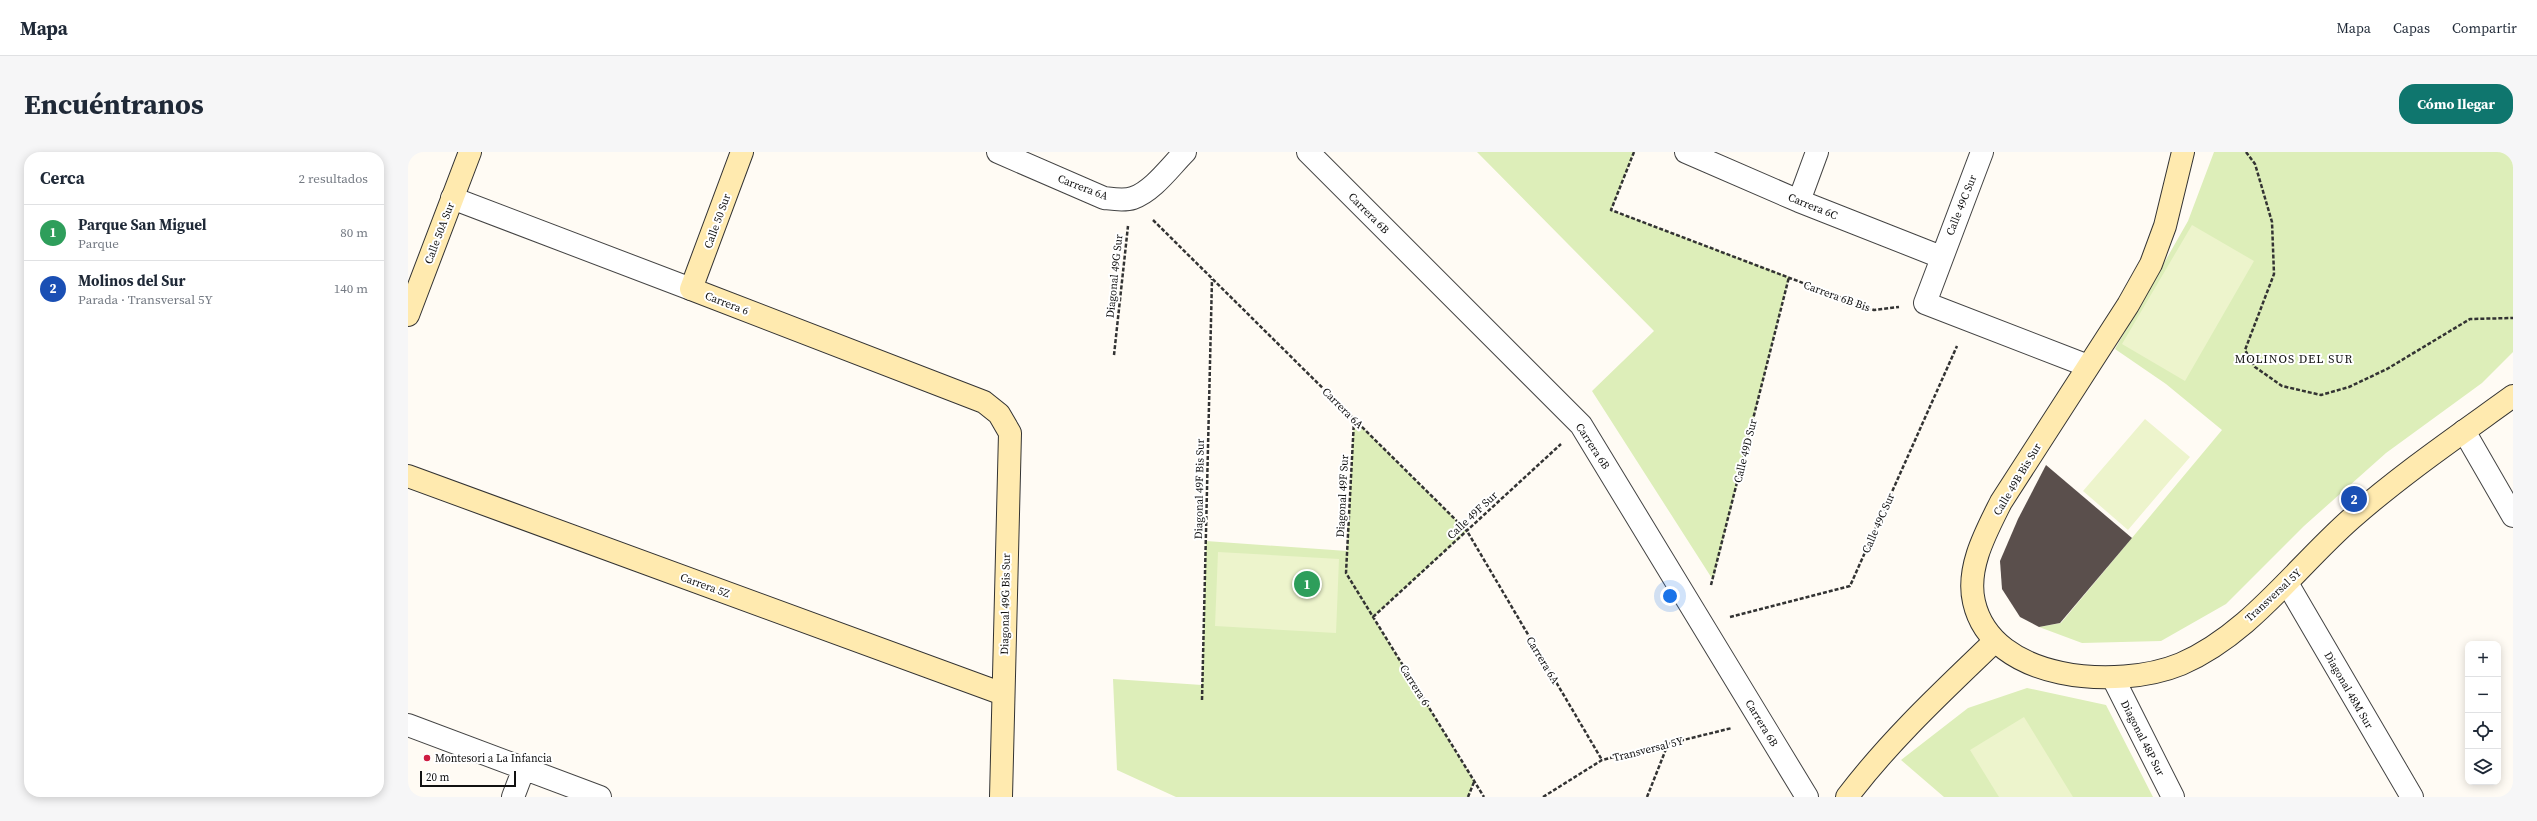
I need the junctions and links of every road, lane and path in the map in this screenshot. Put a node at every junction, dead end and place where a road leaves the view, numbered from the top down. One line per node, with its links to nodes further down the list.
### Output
1 (470, 152): 12 (street, Calle 50A Sur)
2 (742, 152): 18 (street, Calle 50 Sur)
3 (998, 152): 13 (street, Carrera 6A)
4 (1185, 152): 13 (street)
5 (1308, 152): 28 (street, Carrera 6B)
6 (1634, 152): 16 (path, Carrera 6B Bis)
7 (1686, 152): 14 (street, Carrera 6C)
8 (1817, 152): 14 (street)
9 (1982, 152): 15 (street, Calle 49C Sur)
10 (2183, 152): 24 (street, Calle 49B Bis Sur)
11 (2246, 152): 21 (path)
12 (452, 198): 18 (street, Carrera 6); 20 (street, Calle 50A Sur)
13 (1131, 199): 17 (path, Carrera 6A); 23 (path, Diagonal 49G Sur)
14 (1799, 201): 15 (street, Carrera 6C)
15 (1941, 257): 19 (street, Calle 49C Sur)
16 (1789, 277): 19 (path, Carrera 6B Bis); 36 (path, Calle 49D Sur)
17 (1212, 279): 27 (path, Carrera 6A); 40 (path, Diagonal 49F Bis Sur)
18 (691, 289): 26 (street, Carrera 6)
19 (1925, 303): 22 (street)
20 (408, 315)
21 (2513, 318)
22 (1969, 320): 24 (street); 36 (path, Calle 49C Sur)
23 (1114, 355)
24 (2088, 366): 37 (street, Calle 49B Bis Sur)
25 (2513, 396): 29 (street, Transversal 5Y)
26 (999, 414): 39 (street, Diagonal 49G Bis Sur)
27 (1354, 419): 32 (path, Carrera 6A); 33 (path, Diagonal 49F Sur)
28 (1581, 425): 32 (path, Calle 49F Sur); 36 (street, Carrera 6B)
29 (2464, 431): 31 (street); 34 (street, Transversal 5Y)
30 (408, 476): 39 (street, Carrera 5Z)
31 (2513, 516)
32 (1467, 531): 35 (path, Calle 49F Sur); 44 (path, Carrera 6A)
33 (1346, 573): 35 (path, Carrera 6)
34 (2287, 583): 38 (street, Transversal 5Y); 57 (street, Diagonal 48M Sur)
35 (1373, 617): 46 (path, Carrera 6)
36 (1702, 624): 41 (street, Carrera 6B)
37 (1995, 641): 38 (street, Transversal 5Y); 55 (street)
38 (2113, 678): 56 (street, Diagonal 48P Sur)
39 (1003, 694): 49 (street, Diagonal 49G Bis Sur)
40 (1202, 700)
41 (1761, 720): 43 (path, Transversal 5Y); 54 (street, Carrera 6B)
42 (408, 725): 45 (street)
43 (1668, 744): 44 (path, Transversal 5Y); 53 (path)
44 (1602, 760): 52 (path, Transversal 5Y)
45 (524, 768): 47 (street); 48 (street)
46 (1474, 781): 50 (path); 51 (path, Carrera 6)
47 (513, 797)
48 (600, 797)
49 (1001, 797)
50 (1468, 797)
51 (1484, 797)
52 (1543, 797)
53 (1647, 797)
54 (1806, 797)
55 (1848, 797)
56 (2173, 797)
57 (2412, 797)

